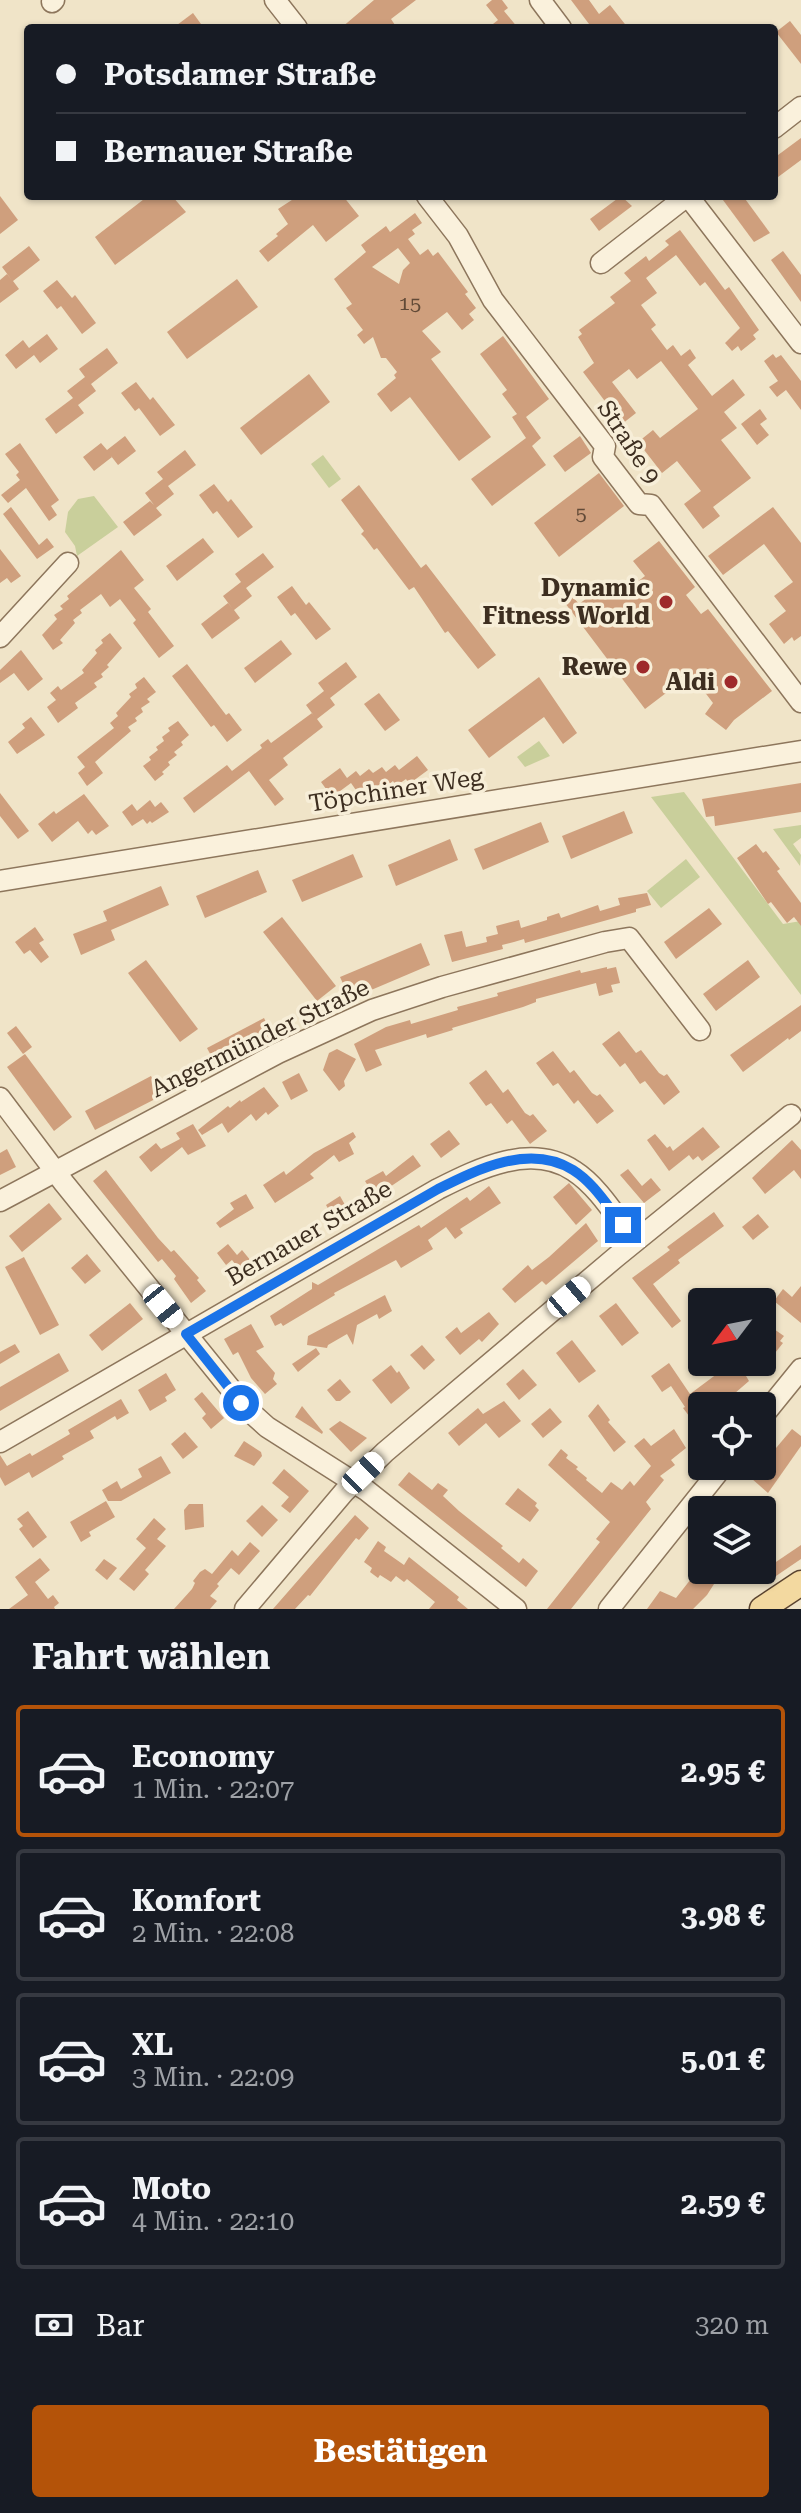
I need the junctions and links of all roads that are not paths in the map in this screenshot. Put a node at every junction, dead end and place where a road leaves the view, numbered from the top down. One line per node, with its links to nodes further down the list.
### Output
1 (275, 0): 3 (street)
2 (540, 0): 4 (street)
3 (294, 24)
4 (558, 24)
5 (801, 107): 6 (street)
6 (778, 125)
7 (430, 200): 14 (street, Straße 9)
8 (683, 200): 10 (street)
9 (691, 200): 11 (street)
10 (601, 263)
11 (801, 343)
12 (68, 563): 13 (street)
13 (0, 637)
14 (801, 702)
15 (801, 751): 16 (street, Töpchiner Weg)
16 (0, 881)
17 (700, 1030): 20 (street, Angermünder Straße)
18 (0, 1098): 20 (street)
19 (791, 1115): 22 (street)
20 (55, 1172): 21 (street, Angermünder Straße); 23 (street)
21 (0, 1201)
22 (635, 1241): 23 (street, Bernauer Straße); 28 (street)
23 (186, 1334): 26 (street, Bernauer Straße); 28 (street)
24 (801, 1369): 25 (street)
25 (776, 1400)
26 (0, 1442)
27 (712, 1480): 32 (street)
28 (354, 1482): 30 (street); 31 (street)
29 (801, 1583): 33 (main road)
30 (245, 1609)
31 (516, 1609)
32 (609, 1609)
33 (762, 1609)

